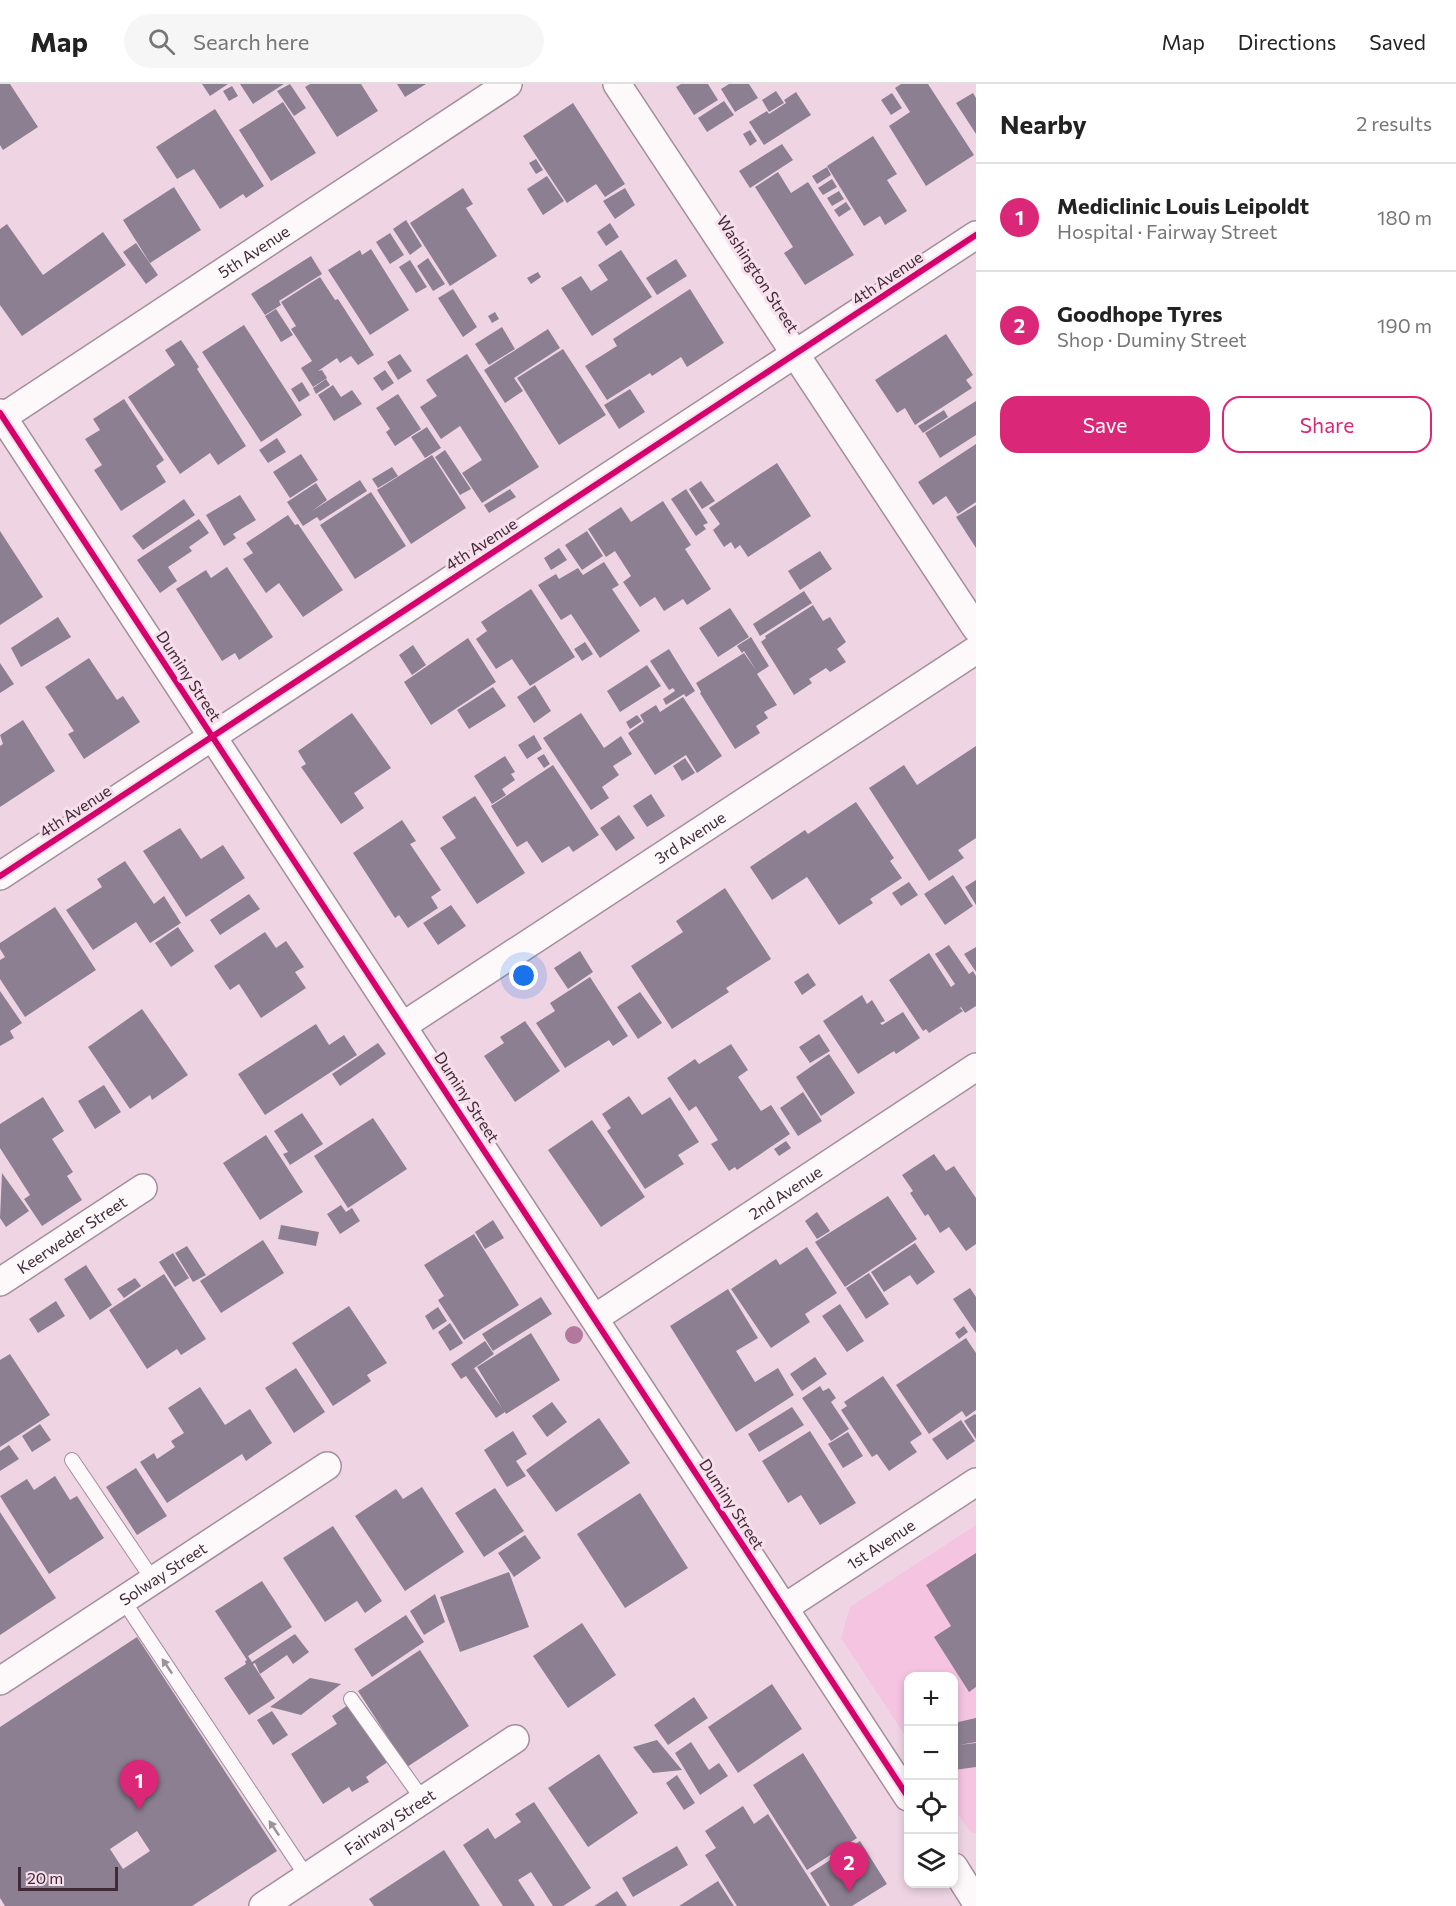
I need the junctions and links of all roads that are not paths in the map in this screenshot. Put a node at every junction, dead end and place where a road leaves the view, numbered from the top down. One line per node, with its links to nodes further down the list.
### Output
1 (508, 84): 5 (street, 5th Avenue)
2 (617, 84): 4 (street, Washington Street)
3 (976, 235): 4 (street, 4th Avenue)
4 (795, 356): 6 (street, Washington Street); 8 (street, 4th Avenue)
5 (1, 417): 8 (street, Duminy Street)
6 (976, 628)
7 (976, 650): 10 (street, 3rd Avenue)
8 (213, 736): 9 (street, 4th Avenue); 10 (street, Duminy Street)
9 (0, 876)
10 (404, 1025): 14 (street, Duminy Street)
11 (976, 1067): 14 (street, 2nd Avenue)
12 (143, 1188): 13 (street, Keerweder Street)
13 (0, 1282)
14 (595, 1318): 20 (street, Duminy Street)
15 (72, 1460): 18 (lane)
16 (327, 1466): 18 (street, Solway Street)
17 (976, 1482): 20 (street, 1st Avenue)
18 (153, 1580): 19 (street, Solway Street)
19 (123, 1600): 21 (street, Solway Street); 27 (lane, one-way to 19)
20 (784, 1608): 24 (street, Duminy Street)
21 (0, 1681)
22 (351, 1699): 25 (lane)
23 (515, 1739): 25 (street, Fairway Street)
24 (904, 1789)
25 (423, 1800): 27 (street, Fairway Street)
26 (958, 1873): 28 (street)
27 (307, 1877): 29 (street, Fairway Street)
28 (976, 1902)
29 (263, 1906)

